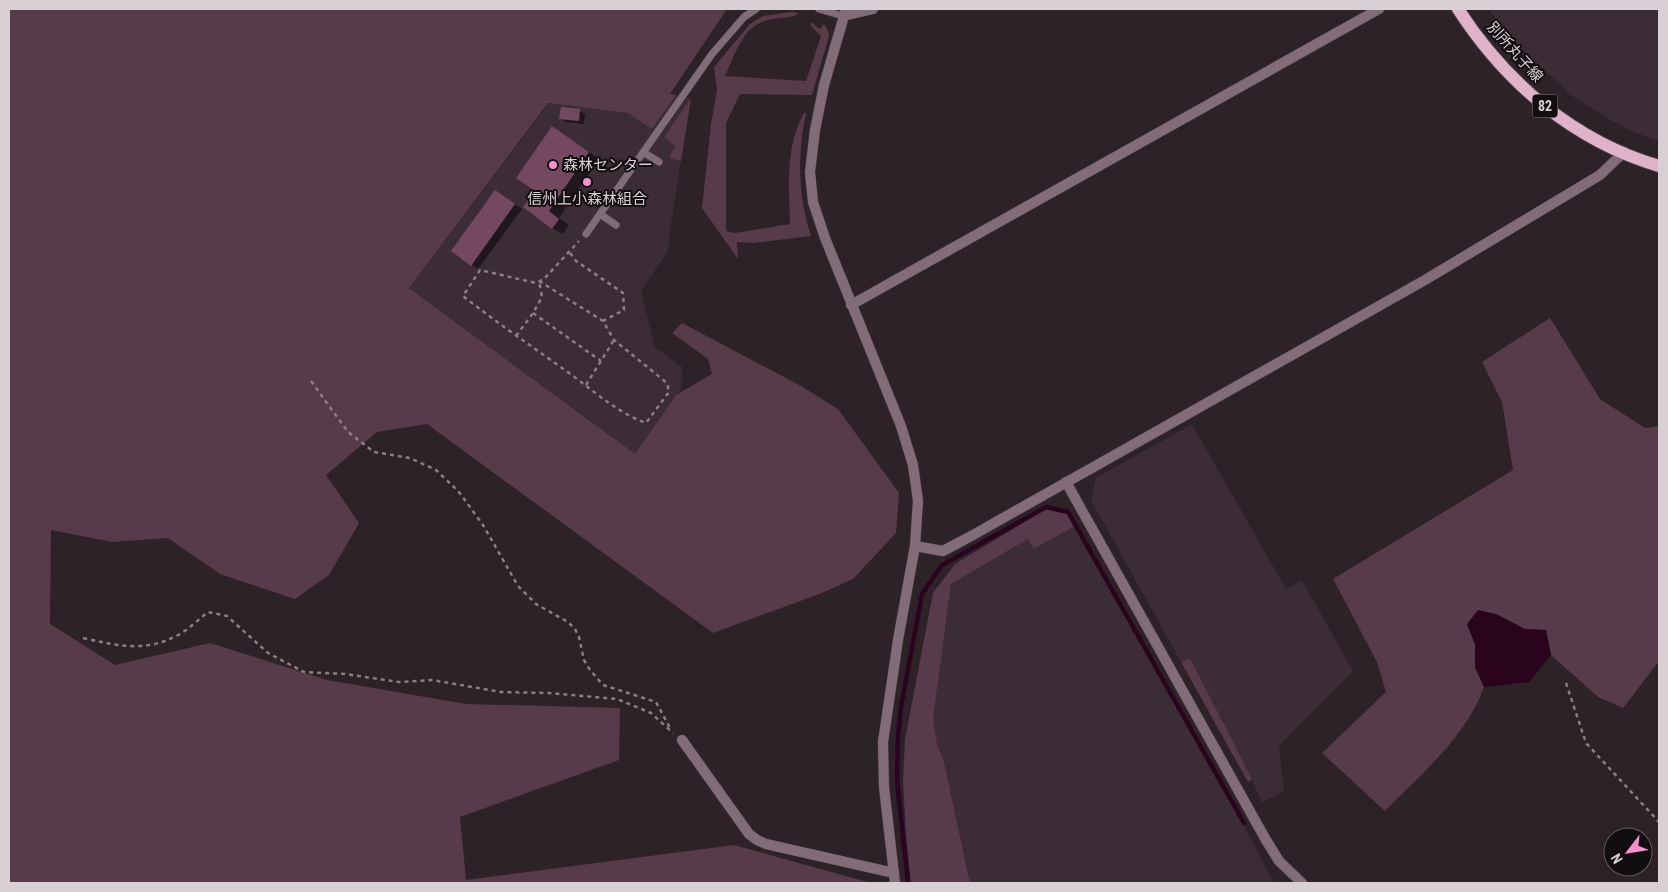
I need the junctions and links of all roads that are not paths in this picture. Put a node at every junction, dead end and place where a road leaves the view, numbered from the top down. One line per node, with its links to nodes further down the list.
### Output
1 (756, 9): 7 (lane)
2 (818, 9): 6 (lane)
3 (873, 9): 6 (street)
4 (1379, 9): 14 (street)
5 (1458, 9): 8 (main road, 別所丸子線 / 82)
6 (845, 13): 14 (street)
7 (643, 152): 9 (lane); 11 (lane)
8 (1624, 152): 10 (main road, 別所丸子線 / 82); 15 (street)
9 (659, 162)
10 (1659, 166)
11 (600, 214): 12 (lane); 13 (lane)
12 (616, 225)
13 (586, 234)
14 (851, 305): 16 (street)
15 (1066, 482): 16 (street); 19 (street)
16 (915, 546): 18 (street)
17 (682, 740): 18 (street)
18 (894, 878)
19 (1302, 883)

